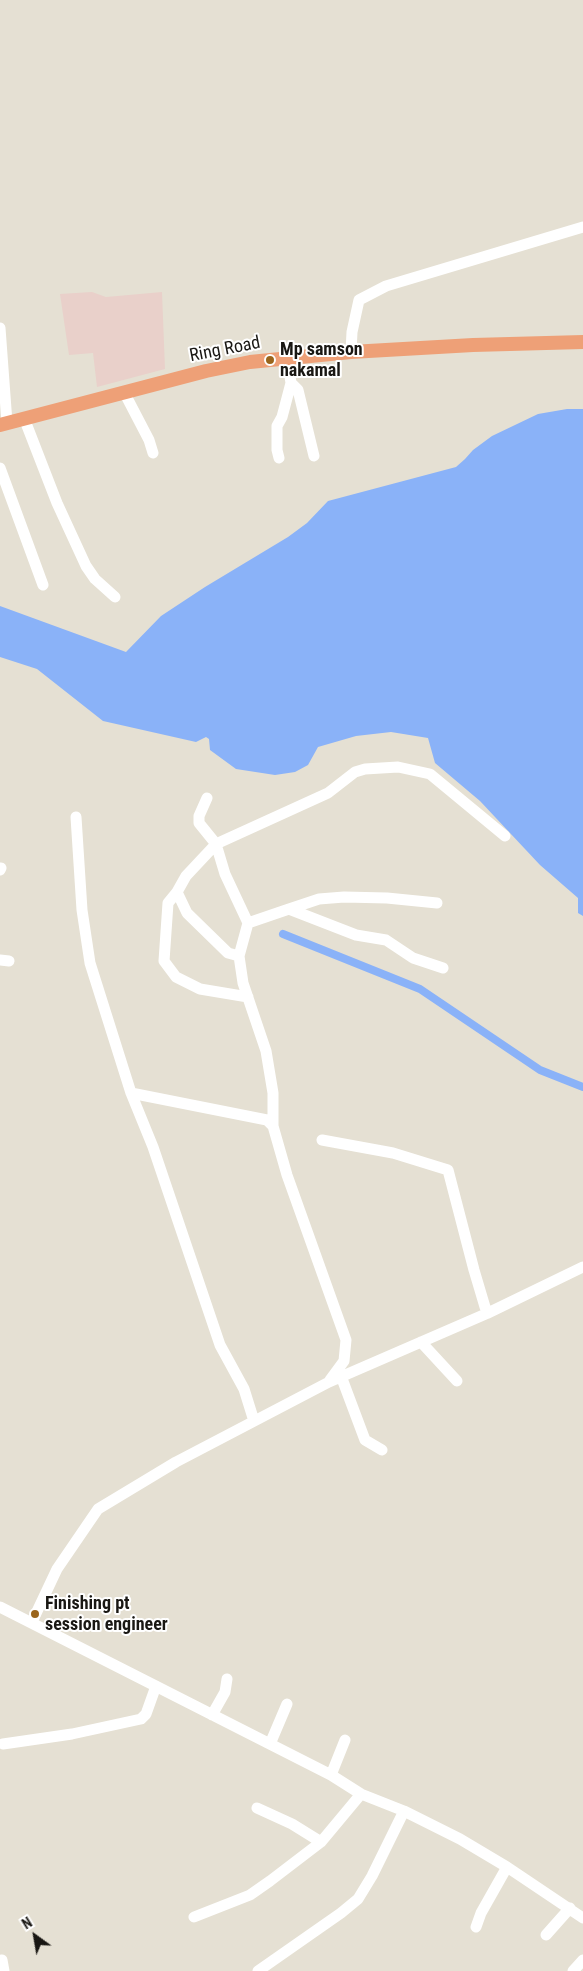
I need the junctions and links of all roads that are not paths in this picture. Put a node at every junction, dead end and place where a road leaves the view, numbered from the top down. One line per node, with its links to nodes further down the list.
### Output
1 (583, 227): 4 (street)
2 (0, 328): 9 (street)
3 (583, 342): 4 (main road, Ring Road)
4 (351, 352): 5 (main road, Ring Road)
5 (287, 358): 6 (street); 7 (main road, Ring Road)
6 (291, 383): 11 (street); 12 (street)
7 (124, 392): 8 (main road, Ring Road); 10 (street)
8 (24, 418): 9 (main road, Ring Road); 15 (street)
9 (4, 424)
10 (153, 453)
11 (314, 456)
12 (279, 458)
13 (0, 468): 14 (street)
14 (43, 585)
15 (115, 597)
16 (207, 798): 19 (street)
17 (76, 817): 27 (street)
18 (505, 836): 19 (street)
19 (216, 844): 20 (street); 23 (street)
20 (177, 892): 24 (street); 26 (street)
21 (437, 903): 22 (street)
22 (289, 909): 23 (street); 25 (street)
23 (248, 923): 24 (street)
24 (239, 956): 26 (street)
25 (443, 968)
26 (248, 997): 28 (street)
27 (131, 1093): 28 (street); 36 (street)
28 (273, 1126): 35 (street)
29 (322, 1140): 31 (street)
30 (583, 1267): 31 (street)
31 (488, 1313): 32 (street)
32 (421, 1342): 33 (street); 34 (street)
33 (341, 1376): 35 (street); 37 (street)
34 (457, 1381)
35 (328, 1382): 36 (street)
36 (254, 1421): 39 (street)
37 (382, 1450)
38 (0, 1607): 39 (street)
39 (32, 1622): 41 (street)
40 (227, 1679): 43 (street)
41 (156, 1686): 43 (street); 45 (street)
42 (287, 1704): 46 (street)
43 (212, 1715): 46 (street)
44 (345, 1740): 47 (street)
45 (3, 1744)
46 (270, 1744): 47 (street)
47 (331, 1775): 48 (street)
48 (362, 1794): 50 (street); 51 (street)
49 (257, 1808): 51 (street)
50 (404, 1811): 52 (street); 59 (street)
51 (321, 1842): 54 (street)
52 (507, 1867): 53 (street); 56 (street)
53 (570, 1908): 55 (street); 57 (street)
54 (194, 1917)
55 (583, 1918)
56 (476, 1927)
57 (546, 1935)
58 (583, 1960): 60 (street)
59 (258, 1971)
60 (574, 1971)

